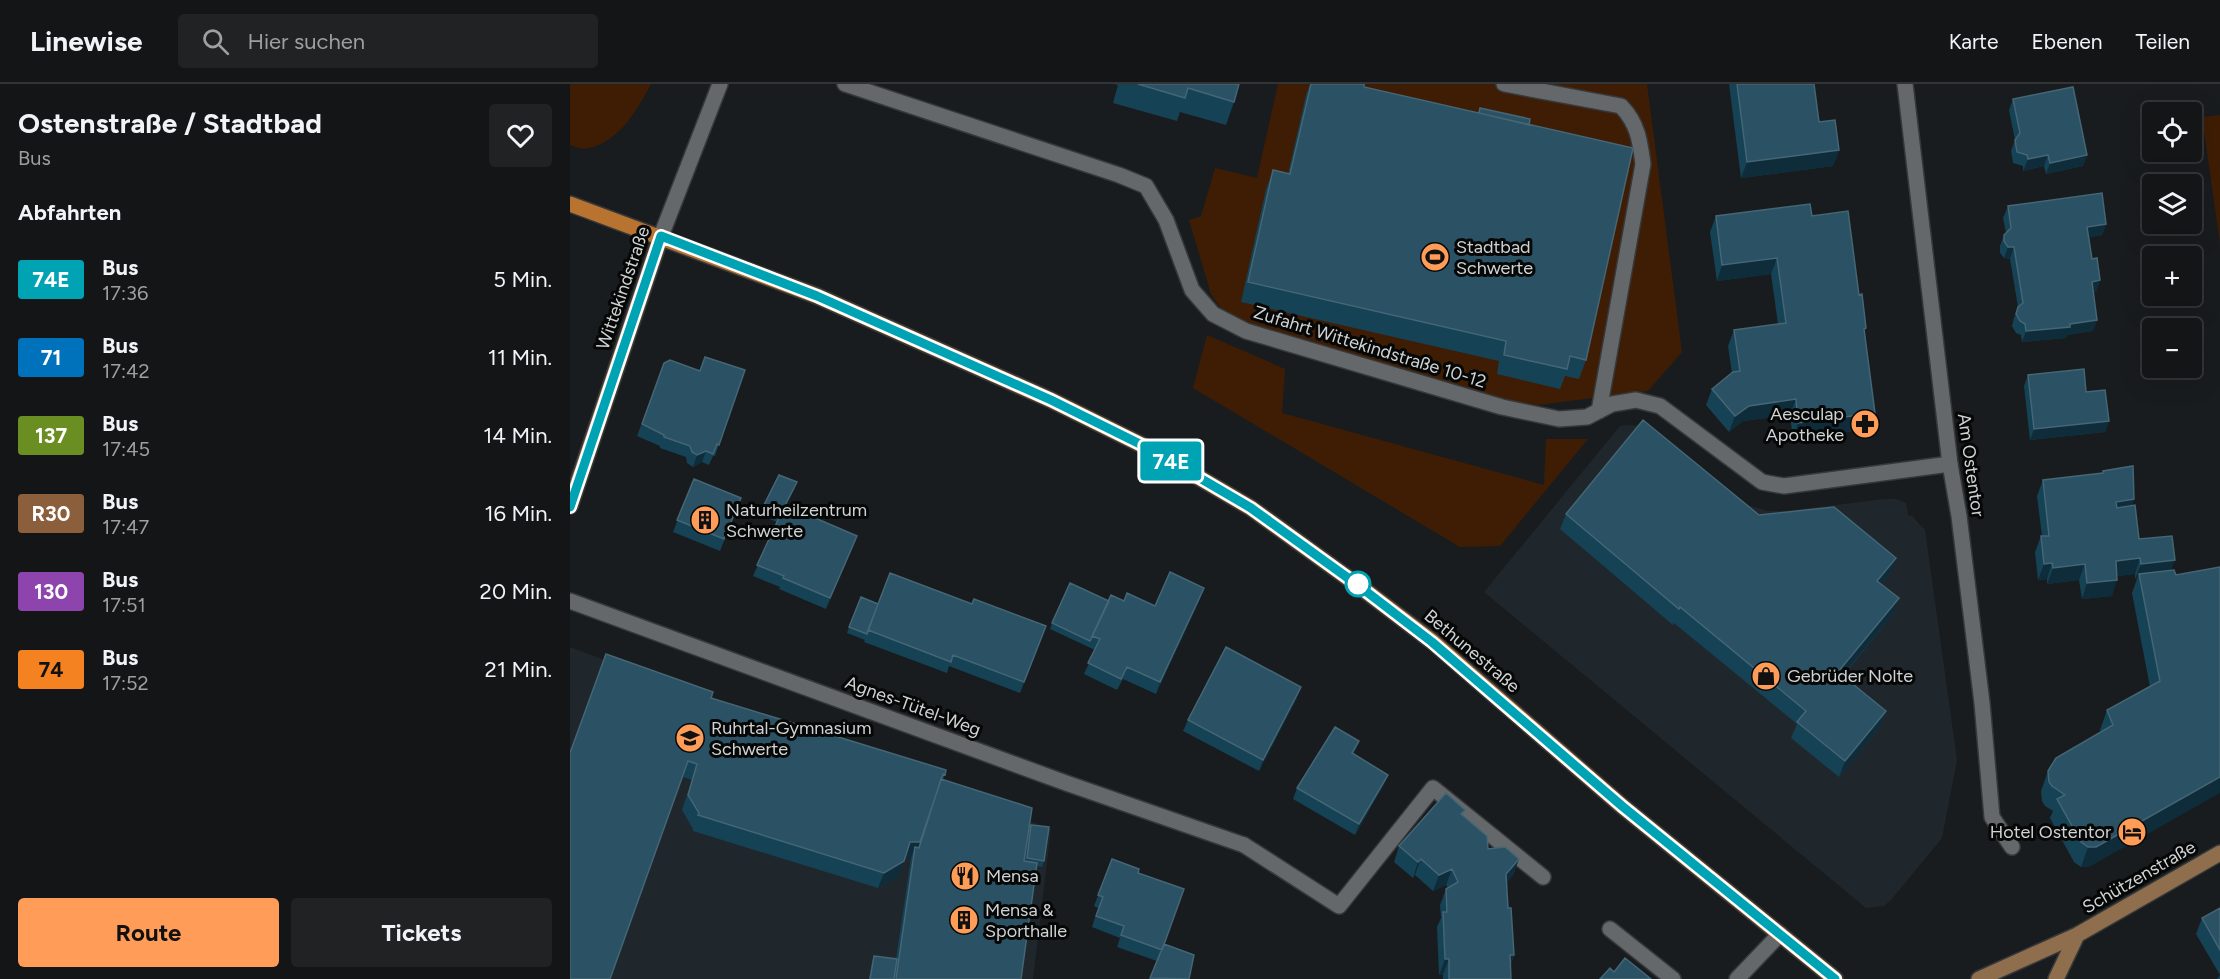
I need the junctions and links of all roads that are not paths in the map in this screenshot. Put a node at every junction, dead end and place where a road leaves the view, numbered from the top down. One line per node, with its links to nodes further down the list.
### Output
1 (720, 84): 6 (street, Wittekindstraße)
2 (845, 84): 7 (street, Zufahrt Wittekindstraße 10-12)
3 (1504, 84): 7 (street)
4 (1905, 84): 8 (street, Am Ostentor)
5 (570, 204): 6 (main road)
6 (661, 236): 9 (main road, Wittekindstraße); 15 (main road, Bethunestraße)
7 (1599, 411): 8 (street, Zufahrt Wittekindstraße 10-12)
8 (1950, 464): 11 (street, Am Ostentor)
9 (570, 506)
10 (570, 601): 13 (street, Agnes-Tütel-Weg)
11 (2012, 847)
12 (2220, 853): 16 (main road, Schützenstraße)
13 (1543, 877)
14 (1610, 929): 17 (street)
15 (1780, 934): 18 (street); 19 (main road, Bethunestraße)
16 (2077, 935): 20 (main road, Schützenstraße); 21 (main road, Schützenstraße)
17 (1673, 979)
18 (1737, 979)
19 (1835, 979)
20 (1979, 979)
21 (2056, 979)

